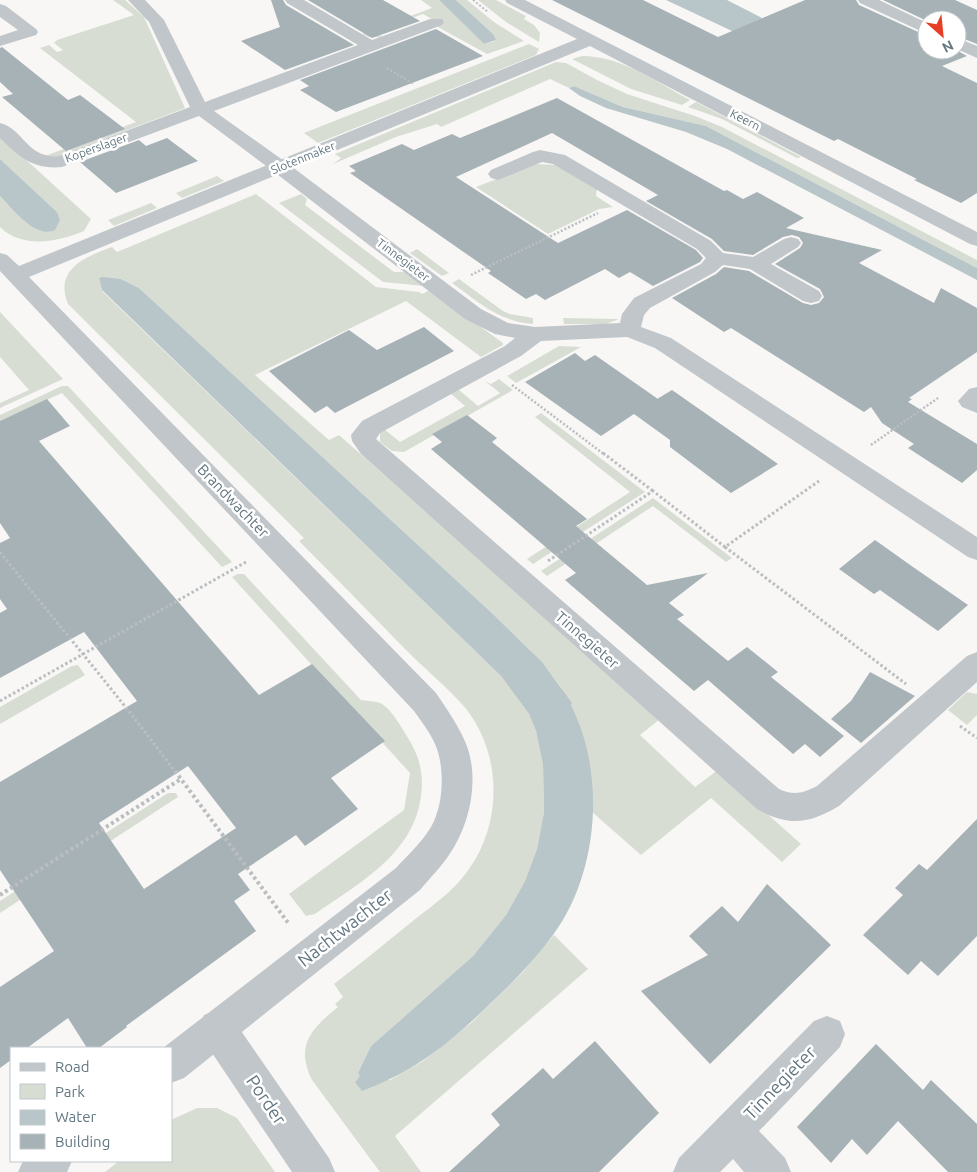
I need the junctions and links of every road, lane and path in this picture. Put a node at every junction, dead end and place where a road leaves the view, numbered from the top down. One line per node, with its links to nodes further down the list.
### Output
1 (136, 0): 13 (street)
2 (293, 0): 12 (street)
3 (513, 0): 9 (street, Keern)
4 (866, 0): 7 (street)
5 (0, 9): 8 (street)
6 (436, 22): 12 (street, Koperslager)
7 (917, 24)
8 (30, 32): 10 (street); 11 (street)
9 (590, 40): 15 (street, Slotenmaker); 18 (street, Keern)
10 (0, 41)
11 (46, 43)
12 (371, 46): 13 (street, Koperslager)
13 (200, 109): 14 (street, Koperslager); 15 (street)
14 (0, 128)
15 (280, 167): 22 (street, Slotenmaker); 23 (street, Tinnegieter)
16 (498, 174): 17 (street)
17 (638, 206): 20 (street); 23 (path)
18 (977, 240)
19 (791, 243): 21 (street)
20 (716, 258): 21 (street); 25 (street)
21 (756, 264): 24 (street)
22 (8, 267): 31 (street, Brandwachter)
23 (436, 285): 26 (street, Tinnegieter)
24 (811, 296)
25 (629, 330): 26 (street, Tinnegieter); 29 (street, Tinnegieter)
26 (535, 334): 27 (street, Tinnegieter)
27 (476, 371): 30 (path); 35 (street, Tinnegieter)
28 (975, 400): 29 (path)
29 (845, 463): 32 (path); 33 (street, Tinnegieter)
30 (653, 491): 32 (path); 35 (path)
31 (275, 545): 36 (path); 41 (street, Brandwachter)
32 (725, 547): 39 (path)
33 (977, 550)
34 (0, 552): 36 (path)
35 (519, 580): 39 (street, Tinnegieter)
36 (81, 654): 38 (path); 42 (path)
37 (977, 664): 39 (street, Tinnegieter)
38 (0, 700)
39 (932, 704): 40 (path)
40 (977, 738)
41 (453, 752): 44 (street, Nachtwachter)
42 (181, 779): 43 (path); 44 (path)
43 (0, 896)
44 (312, 954): 45 (street, Nachtwachter)
45 (217, 1028): 47 (street, Nachtwachter); 51 (street, Porder)
46 (827, 1034): 48 (street, Tinnegieter)
47 (172, 1064)
48 (733, 1131): 52 (street, Tinnegieter); 53 (street, Tinnegieter)
49 (51, 1162): 50 (street)
50 (38, 1172)
51 (315, 1172)
52 (693, 1172)
53 (771, 1172)

